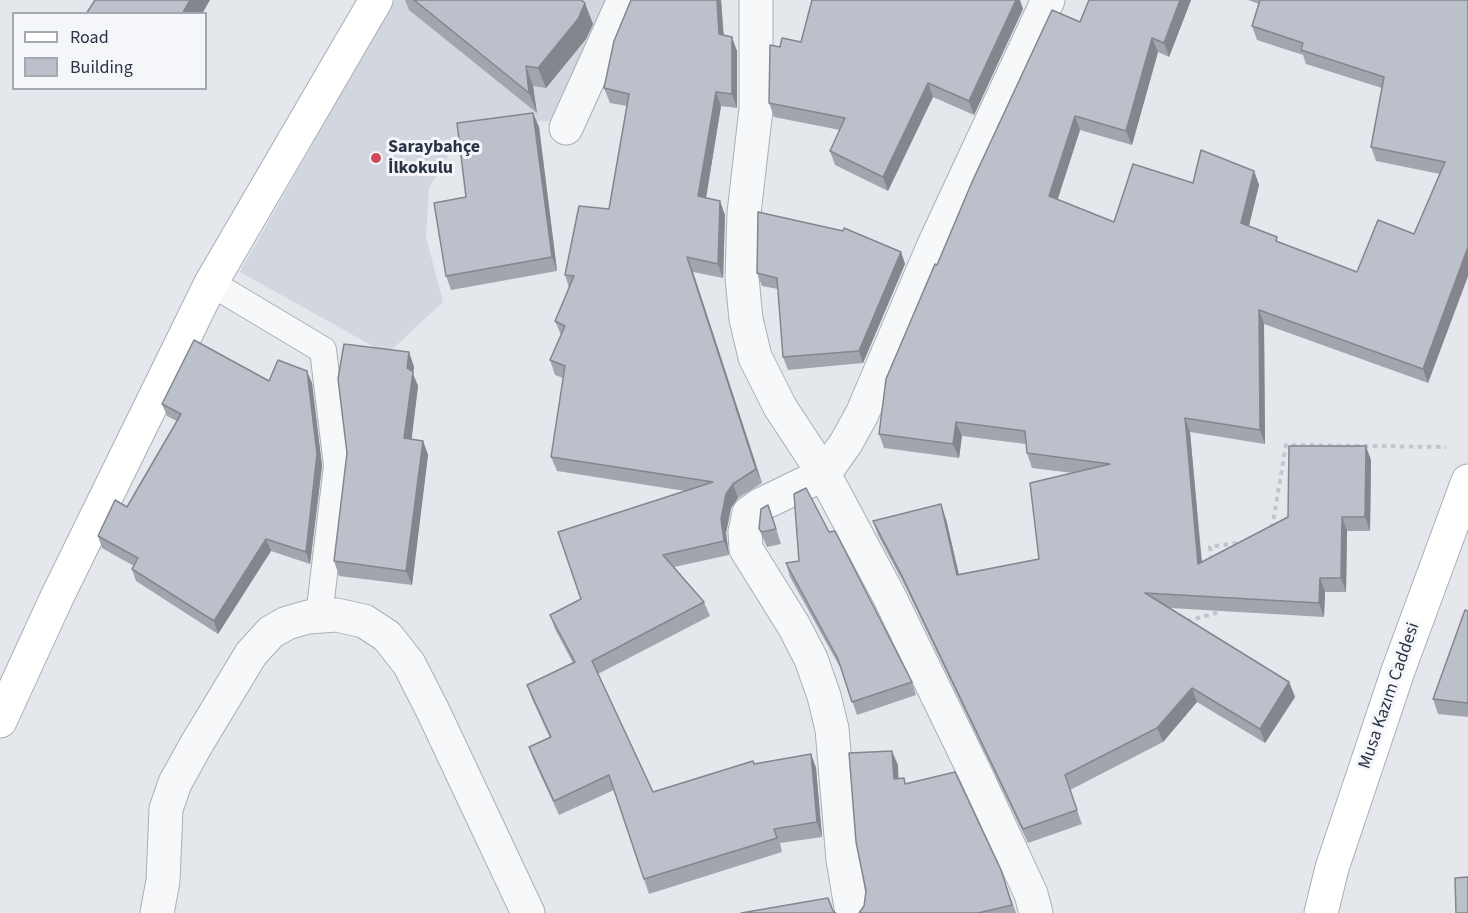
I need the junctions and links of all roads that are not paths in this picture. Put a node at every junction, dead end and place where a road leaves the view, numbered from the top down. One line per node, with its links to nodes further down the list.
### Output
1 (376, 0): 6 (main road)
2 (624, 0): 5 (street)
3 (756, 0): 7 (street)
4 (1048, 0): 7 (street)
5 (566, 128)
6 (211, 283): 9 (lane); 10 (main road)
7 (824, 474): 13 (street); 14 (street)
8 (1467, 486): 15 (main road, Musa Kazım Caddesi)
9 (319, 616): 11 (street); 12 (street)
10 (0, 721)
11 (157, 913)
12 (528, 913)
13 (852, 913)
14 (1036, 913)
15 (1321, 913)

